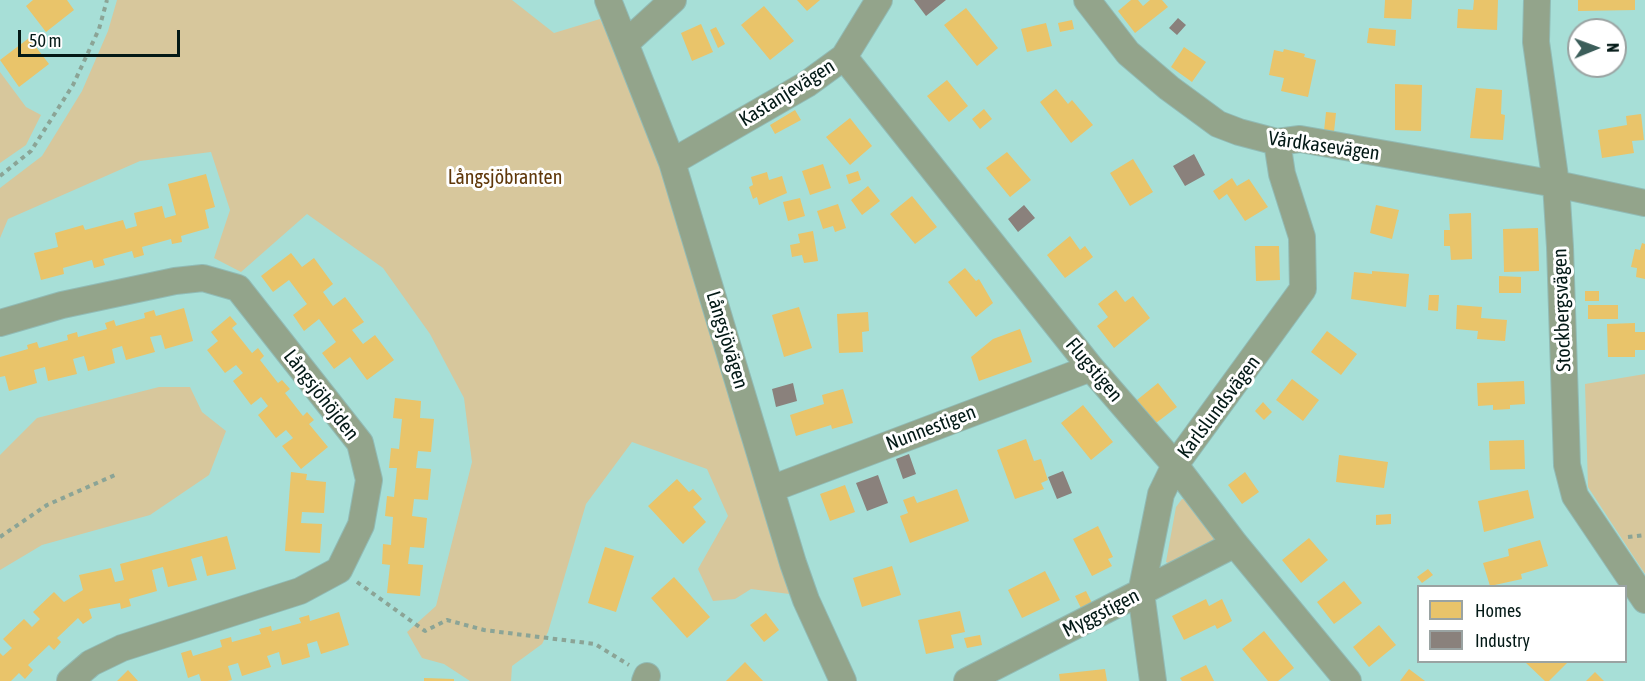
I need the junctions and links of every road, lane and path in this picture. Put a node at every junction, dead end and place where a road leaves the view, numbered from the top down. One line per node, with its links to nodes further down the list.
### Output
1 (108, 0): 11 (path)
2 (608, 0): 7 (street, Långsjövägen)
3 (674, 0): 7 (street)
4 (879, 0): 8 (street, Kastanjevägen)
5 (1087, 0): 9 (street, Vårdkasevägen)
6 (1537, 0): 12 (street, Stockbergsvägen)
7 (627, 42): 10 (street, Långsjövägen)
8 (844, 57): 10 (street, Kastanjevägen); 15 (street, Flugstigen)
9 (1277, 142): 12 (street, Vårdkasevägen); 16 (street, Karlslundsvägen)
10 (672, 162): 18 (street, Långsjövägen)
11 (0, 176)
12 (1556, 184): 13 (street, Vårdkasevägen); 23 (street, Stockbergsvägen)
13 (1645, 203)
14 (0, 323): 21 (street, Långsjöhöjden)
15 (1091, 368): 16 (street, Flugstigen); 18 (street, Nunnestigen)
16 (1175, 465): 20 (street, Flugstigen); 22 (street, Karlslundsvägen)
17 (114, 475): 19 (path)
18 (771, 489): 26 (street, Långsjövägen)
19 (0, 537)
20 (1235, 544): 22 (street, Myggstigen); 29 (street, Flugstigen)
21 (339, 570): 24 (path); 25 (street)
22 (1141, 593): 27 (street, Myggstigen); 28 (street, Karlslundsvägen)
23 (1645, 600)
24 (646, 679)
25 (70, 681)
26 (843, 681)
27 (967, 681)
28 (1153, 681)
29 (1348, 681)

